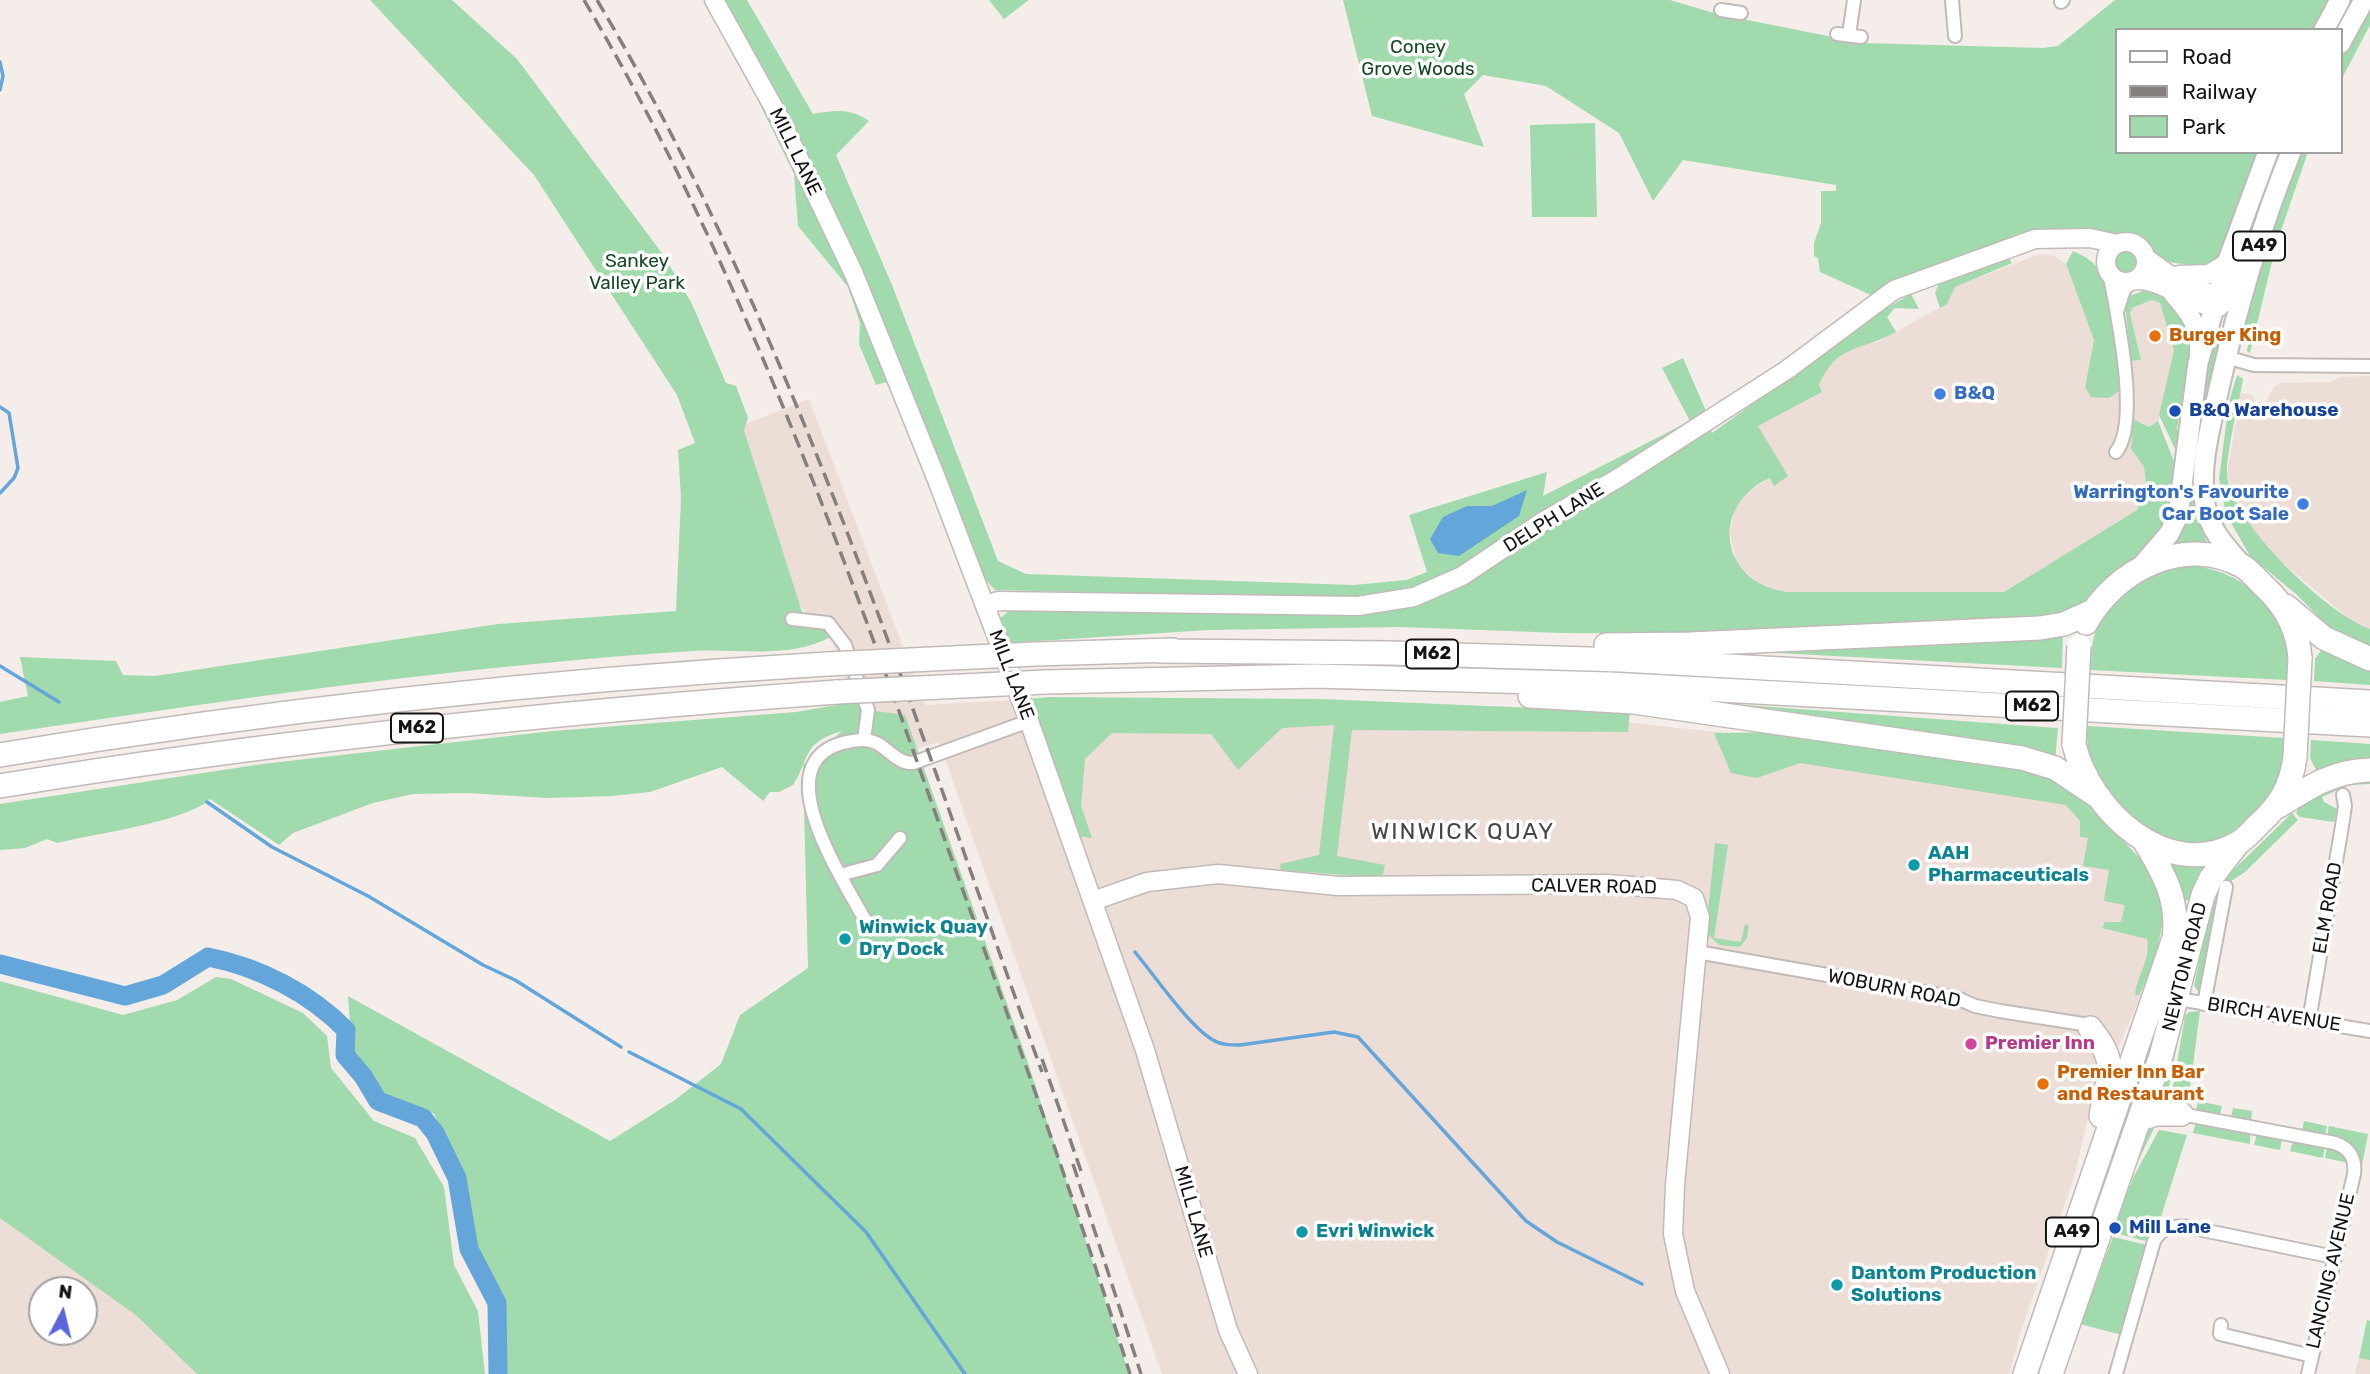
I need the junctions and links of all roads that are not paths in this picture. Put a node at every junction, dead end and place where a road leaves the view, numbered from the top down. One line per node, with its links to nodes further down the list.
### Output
1 (714, 0): 30 (street, MILL LANE)
2 (1854, 0): 7 (street)
3 (1952, 0): 8 (street)
4 (2340, 0): 6 (main road)
5 (2364, 0): 9 (main road)
6 (2325, 28)
7 (1849, 35)
8 (1955, 36)
9 (2342, 40)
10 (2267, 154): 16 (main road, A49)
11 (2290, 154): 12 (main road, A49)
12 (2283, 172): 20 (street); 22 (main road, A49)
13 (2067, 237): 14 (street, DELPH LANE); 17 (street); 30 (street, DELPH LANE)
14 (2117, 244): 15 (street); 17 (street)
15 (2146, 258): 18 (street); 19 (street)
16 (2227, 263): 19 (street); 20 (main road, A49)
17 (2108, 270): 18 (street); 21 (street)
18 (2134, 280): 19 (street); 21 (street)
19 (2169, 282): 20 (street); 24 (street)
20 (2219, 302): 22 (street); 24 (main road, A49)
21 (2116, 312): 26 (street)
22 (2235, 320): 23 (main road, A49)
23 (2226, 357): 25 (street); 27 (main road, A49)
24 (2198, 363): 28 (main road, A49)
25 (2370, 366)
26 (2116, 452)
27 (2243, 566): 28 (highway, A49); 29 (highway, A49)
28 (2138, 570): 31 (highway, A49)
29 (2283, 604): 34 (highway); 45 (highway, A49, bridge)
30 (985, 605): 37 (street, MILL LANE)
31 (2093, 611): 33 (highway); 44 (highway, A49, bridge)
32 (792, 619): 39 (street)
33 (1160, 651): 36 (highway, M62); 40 (highway, M62, bridge)
34 (2370, 659)
35 (1166, 680): 38 (highway, M62); 42 (highway, M62, bridge); 44 (highway)
36 (2370, 702)
37 (1029, 721): 39 (street); 51 (street, MILL LANE)
38 (2370, 725)
39 (864, 740): 49 (street)
40 (0, 755)
41 (2370, 770): 45 (highway)
42 (0, 786)
43 (2343, 795): 56 (street, ELM ROAD)
44 (2100, 798): 47 (highway, A49)
45 (2277, 808): 48 (highway, A49)
46 (900, 838): 49 (street)
47 (2145, 842): 48 (highway, A49); 61 (highway, NEWTON ROAD / A49)
48 (2238, 843): 54 (highway, NEWTON ROAD / A49)
49 (840, 875): 52 (street)
50 (2226, 887): 55 (street, NEWTON ROAD)
51 (1093, 901): 53 (street, CALVER ROAD); 65 (street, MILL LANE)
52 (865, 920)
53 (1697, 952): 57 (street, WOBURN ROAD); 66 (street, CALVER ROAD)
54 (2178, 999): 55 (street, BIRCH AVENUE); 59 (highway, NEWTON ROAD / A49)
55 (2204, 1004): 56 (street, BIRCH AVENUE)
56 (2309, 1021): 58 (street, BIRCH AVENUE)
57 (2090, 1028): 61 (highway)
58 (2370, 1031)
59 (2144, 1109): 60 (highway); 68 (highway, A49)
60 (2181, 1114): 62 (street, LANCING AVENUE)
61 (2091, 1178): 67 (highway, A49)
62 (2334, 1257): 64 (street, LANCING AVENUE); 69 (street)
63 (2221, 1325): 64 (street)
64 (2312, 1356): 70 (street, LANCING AVENUE)
65 (1248, 1374)
66 (1720, 1374)
67 (2025, 1374)
68 (2050, 1374)
69 (2116, 1374)
70 (2308, 1374)

